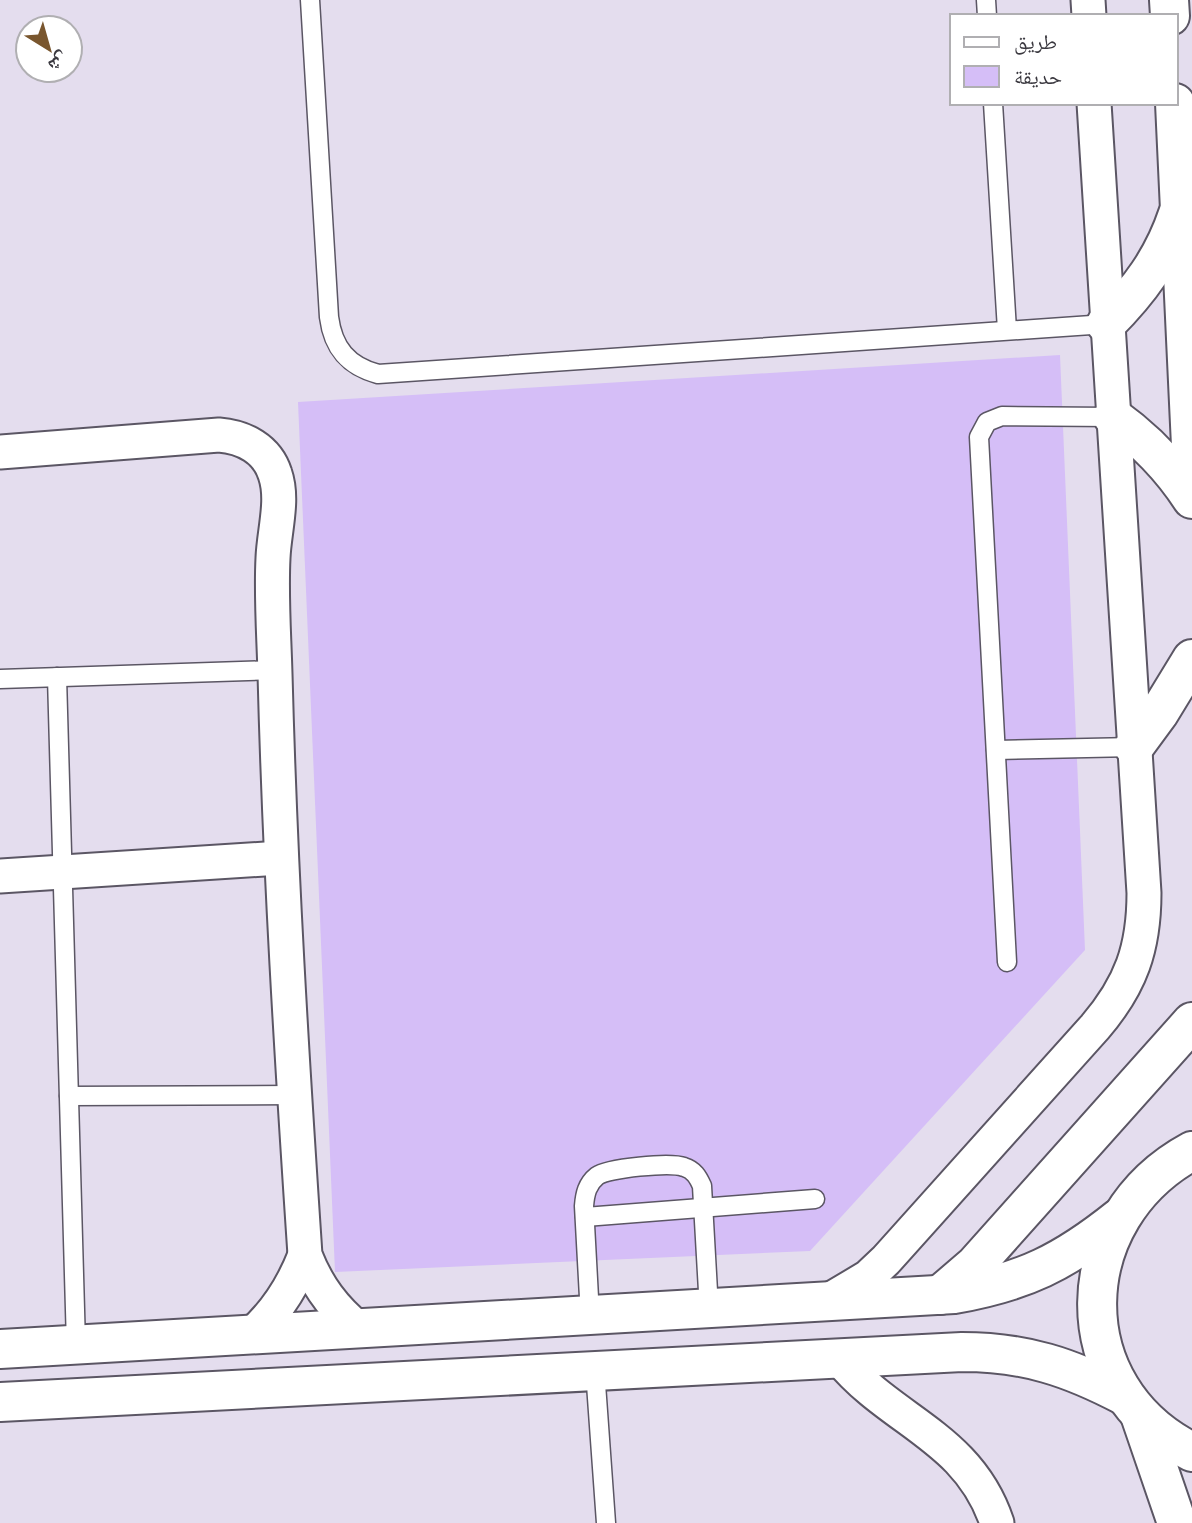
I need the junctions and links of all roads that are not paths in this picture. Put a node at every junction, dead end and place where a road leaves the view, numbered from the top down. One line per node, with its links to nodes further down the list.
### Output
1 (310, 0): 7 (lane)
2 (993, 105): 7 (lane)
3 (1094, 105): 6 (street)
4 (1175, 105): 5 (main road)
5 (1181, 202): 6 (main road); 10 (main road)
6 (1106, 324): 7 (lane); 8 (street)
7 (1007, 330)
8 (1112, 416): 11 (main road); 16 (street); 17 (lane)
9 (0, 452): 13 (street)
10 (1192, 467)
11 (1192, 499)
12 (1192, 659): 16 (main road)
13 (275, 670): 14 (lane); 18 (street)
14 (57, 677): 15 (lane); 19 (lane)
15 (0, 679)
16 (1134, 747): 17 (lane); 33 (street)
17 (996, 750): 21 (lane)
18 (280, 858): 19 (street); 23 (street)
19 (63, 872): 20 (street); 24 (lane)
20 (0, 876)
21 (1007, 962)
22 (1192, 1023): 32 (main road)
23 (295, 1095): 24 (lane); 31 (street)
24 (69, 1096): 38 (lane)
25 (1192, 1125): 26 (main road)
26 (1181, 1157): 30 (main road)
27 (815, 1199): 28 (lane)
28 (703, 1207): 29 (lane); 29 (lane); 34 (lane)
29 (585, 1217): 35 (lane)
30 (1119, 1218): 32 (main road); 43 (main road)
31 (305, 1255): 36 (street); 37 (street)
32 (940, 1295): 33 (main road)
33 (827, 1302): 34 (main road)
34 (709, 1309): 35 (main road)
35 (590, 1316): 36 (main road)
36 (360, 1330): 37 (main road)
37 (251, 1335): 38 (main road)
38 (76, 1345): 39 (main road)
39 (0, 1349)
40 (839, 1358): 41 (main road); 43 (main road); 46 (street)
41 (595, 1370): 42 (main road); 45 (lane)
42 (0, 1402)
43 (1133, 1406): 44 (main road); 47 (main road)
44 (1192, 1452)
45 (606, 1523)
46 (997, 1523)
47 (1177, 1523)

